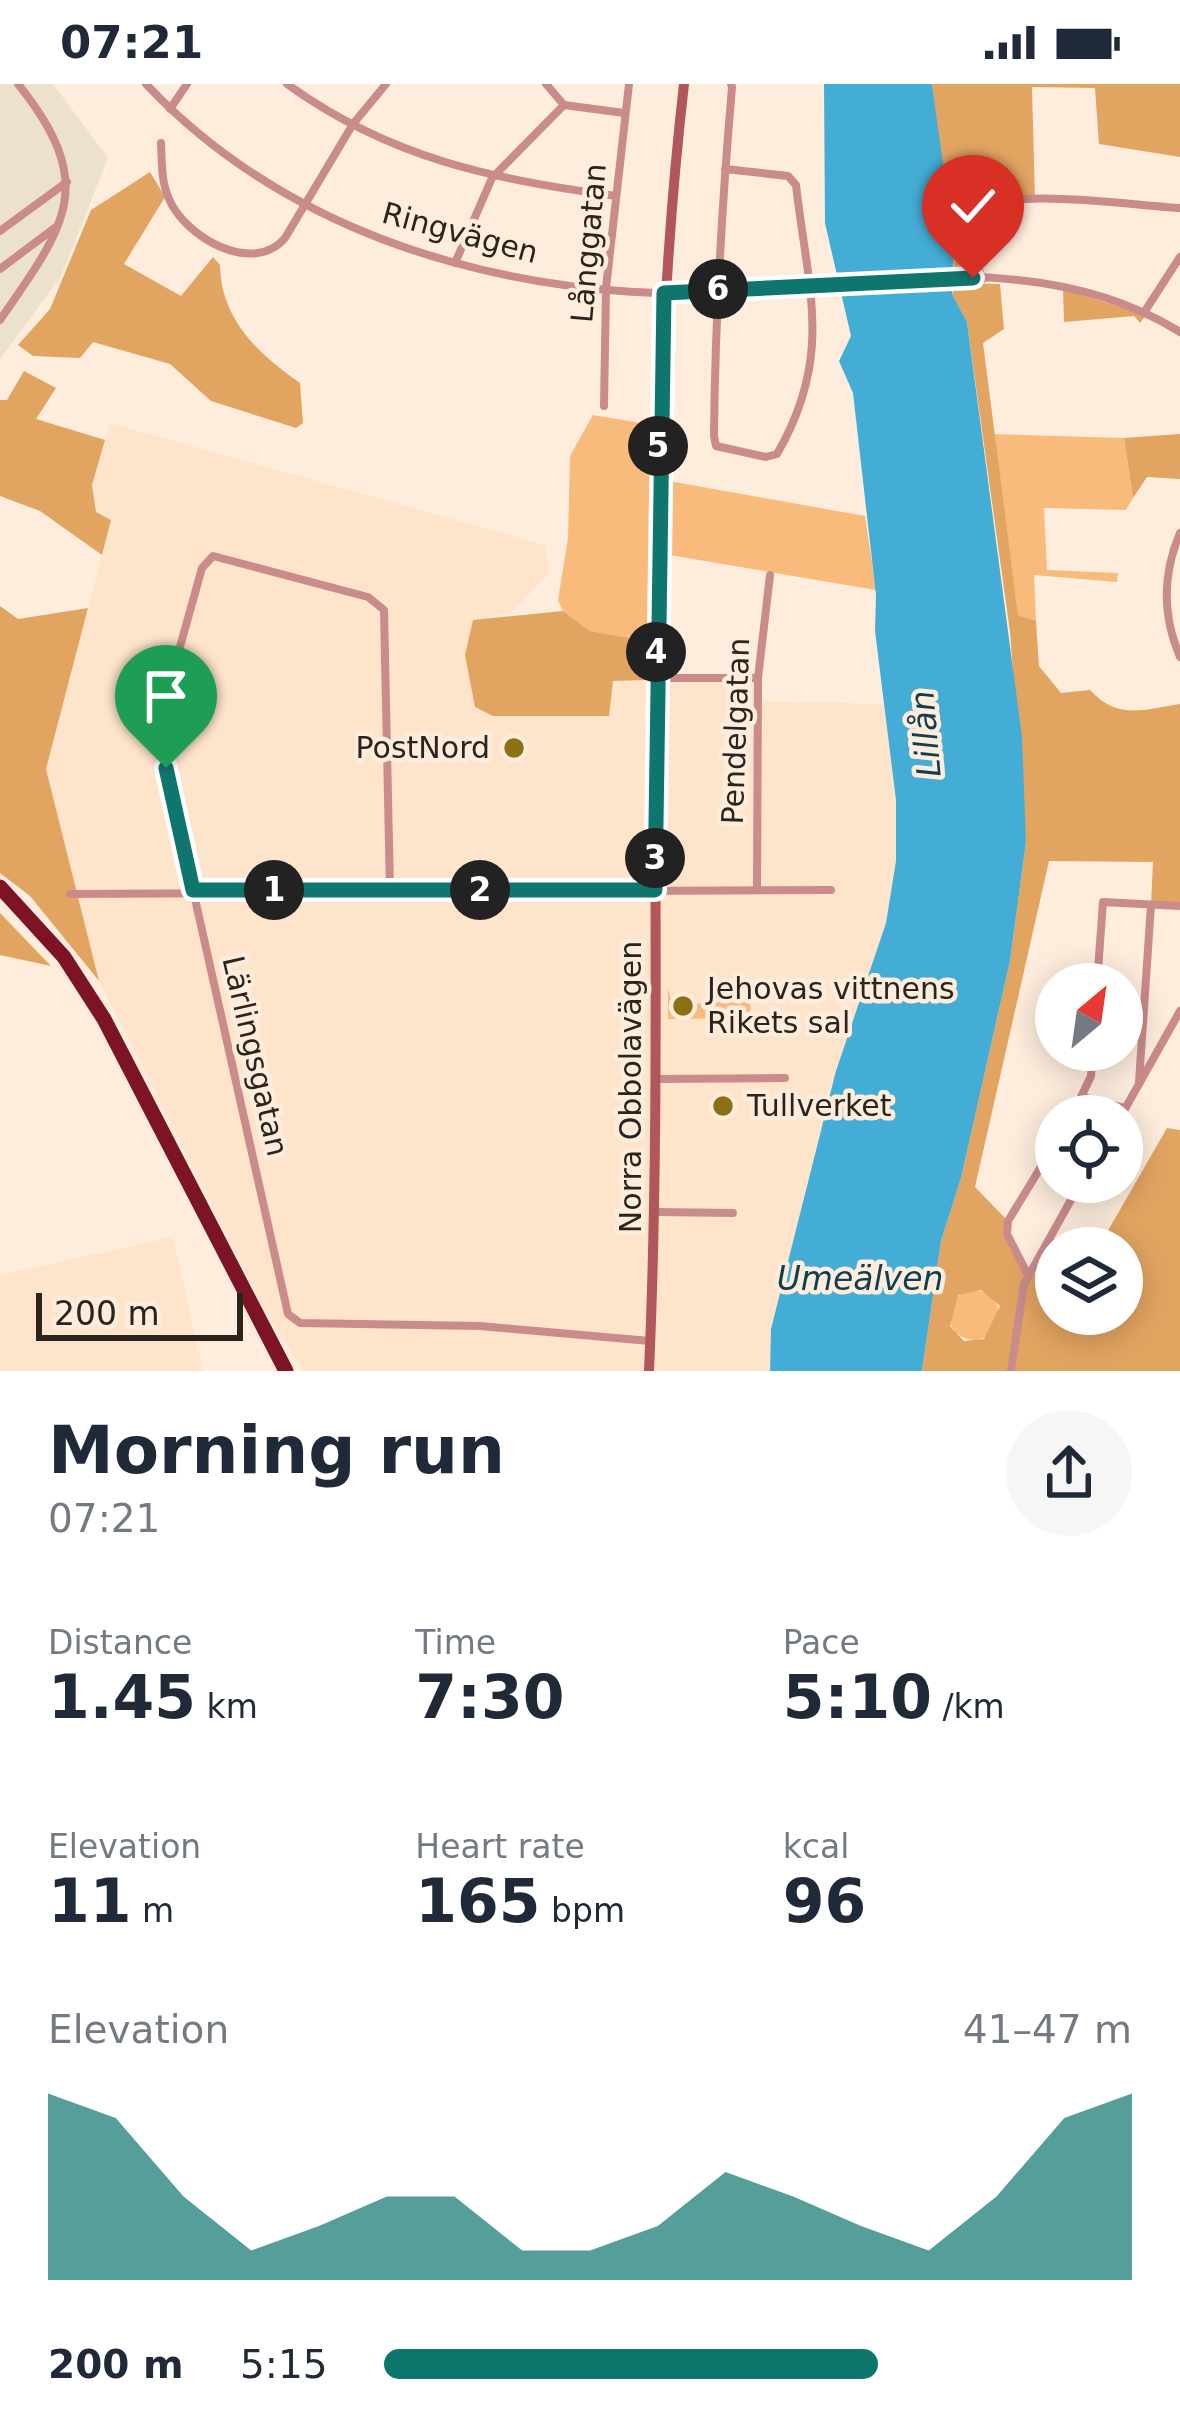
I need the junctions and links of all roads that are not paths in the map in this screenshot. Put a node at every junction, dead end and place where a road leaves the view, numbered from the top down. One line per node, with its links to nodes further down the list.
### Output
1 (18, 84): 17 (street)
2 (146, 84): 11 (street, Ringvägen)
3 (188, 84): 11 (street)
4 (287, 84): 13 (street)
5 (386, 84): 13 (street)
6 (546, 84): 10 (street)
7 (628, 84): 12 (street, Långgatan)
8 (684, 84): 30 (street, Norra Obbolavägen)
9 (731, 84): 15 (street)
10 (564, 105): 12 (street); 16 (street)
11 (170, 110): 19 (street, Ringvägen)
12 (625, 113): 18 (street, Långgatan)
13 (353, 124): 16 (street); 19 (street)
14 (161, 143): 19 (street)
15 (725, 169): 27 (street); 29 (street)
16 (492, 178): 18 (street); 24 (street)
17 (68, 182): 21 (street); 22 (street)
18 (616, 196): 28 (street, Långgatan)
19 (306, 203): 24 (street, Ringvägen)
20 (1180, 208): 26 (street)
21 (58, 226): 25 (street); 32 (street)
22 (0, 231)
23 (1180, 257): 31 (street)
24 (455, 263): 28 (street, Ringvägen)
25 (0, 269)
26 (978, 279): 27 (street, Ringvägen); 31 (street, Ringvägen)
27 (808, 287): 29 (street, Ringvägen); 29 (street)
28 (606, 288): 30 (street, Ringvägen); 34 (street, Långgatan)
29 (716, 290): 30 (street, Ringvägen)
30 (664, 293): 38 (street, Norra Obbolavägen)
31 (1145, 310): 33 (street, Ringvägen)
32 (0, 320)
33 (1180, 332)
34 (604, 406)
35 (1180, 533): 37 (street)
36 (770, 575): 39 (street, Pendelgatan)
37 (1180, 657)
38 (657, 678): 39 (street); 44 (street, Norra Obbolavägen)
39 (758, 678): 41 (street, Pendelgatan)
40 (0, 887): 63 (highway)
41 (757, 889): 44 (street); 45 (street)
42 (193, 890): 43 (street); 43 (street, Lärlingsgatan); 46 (street); 61 (street, Lärlingsgatan)
43 (390, 890): 44 (street)
44 (655, 890): 53 (street, Norra Obbolavägen)
45 (831, 890)
46 (70, 894)
47 (0, 899): 62 (highway)
48 (1151, 905): 49 (street); 50 (street); 54 (street)
49 (1180, 906)
50 (1099, 963)
51 (1180, 1011): 54 (street)
52 (785, 1078): 53 (street)
53 (657, 1079): 58 (street, Norra Obbolavägen)
54 (1138, 1082): 55 (street)
55 (1132, 1095)
56 (1035, 1177): 60 (street)
57 (1069, 1203): 60 (street)
58 (656, 1212): 59 (street); 61 (street, Norra Obbolavägen)
59 (733, 1213)
60 (1028, 1274): 65 (street)
61 (651, 1342): 64 (street, Norra Obbolavägen)
62 (277, 1371)
63 (286, 1371)
64 (650, 1371)
65 (1011, 1371)

